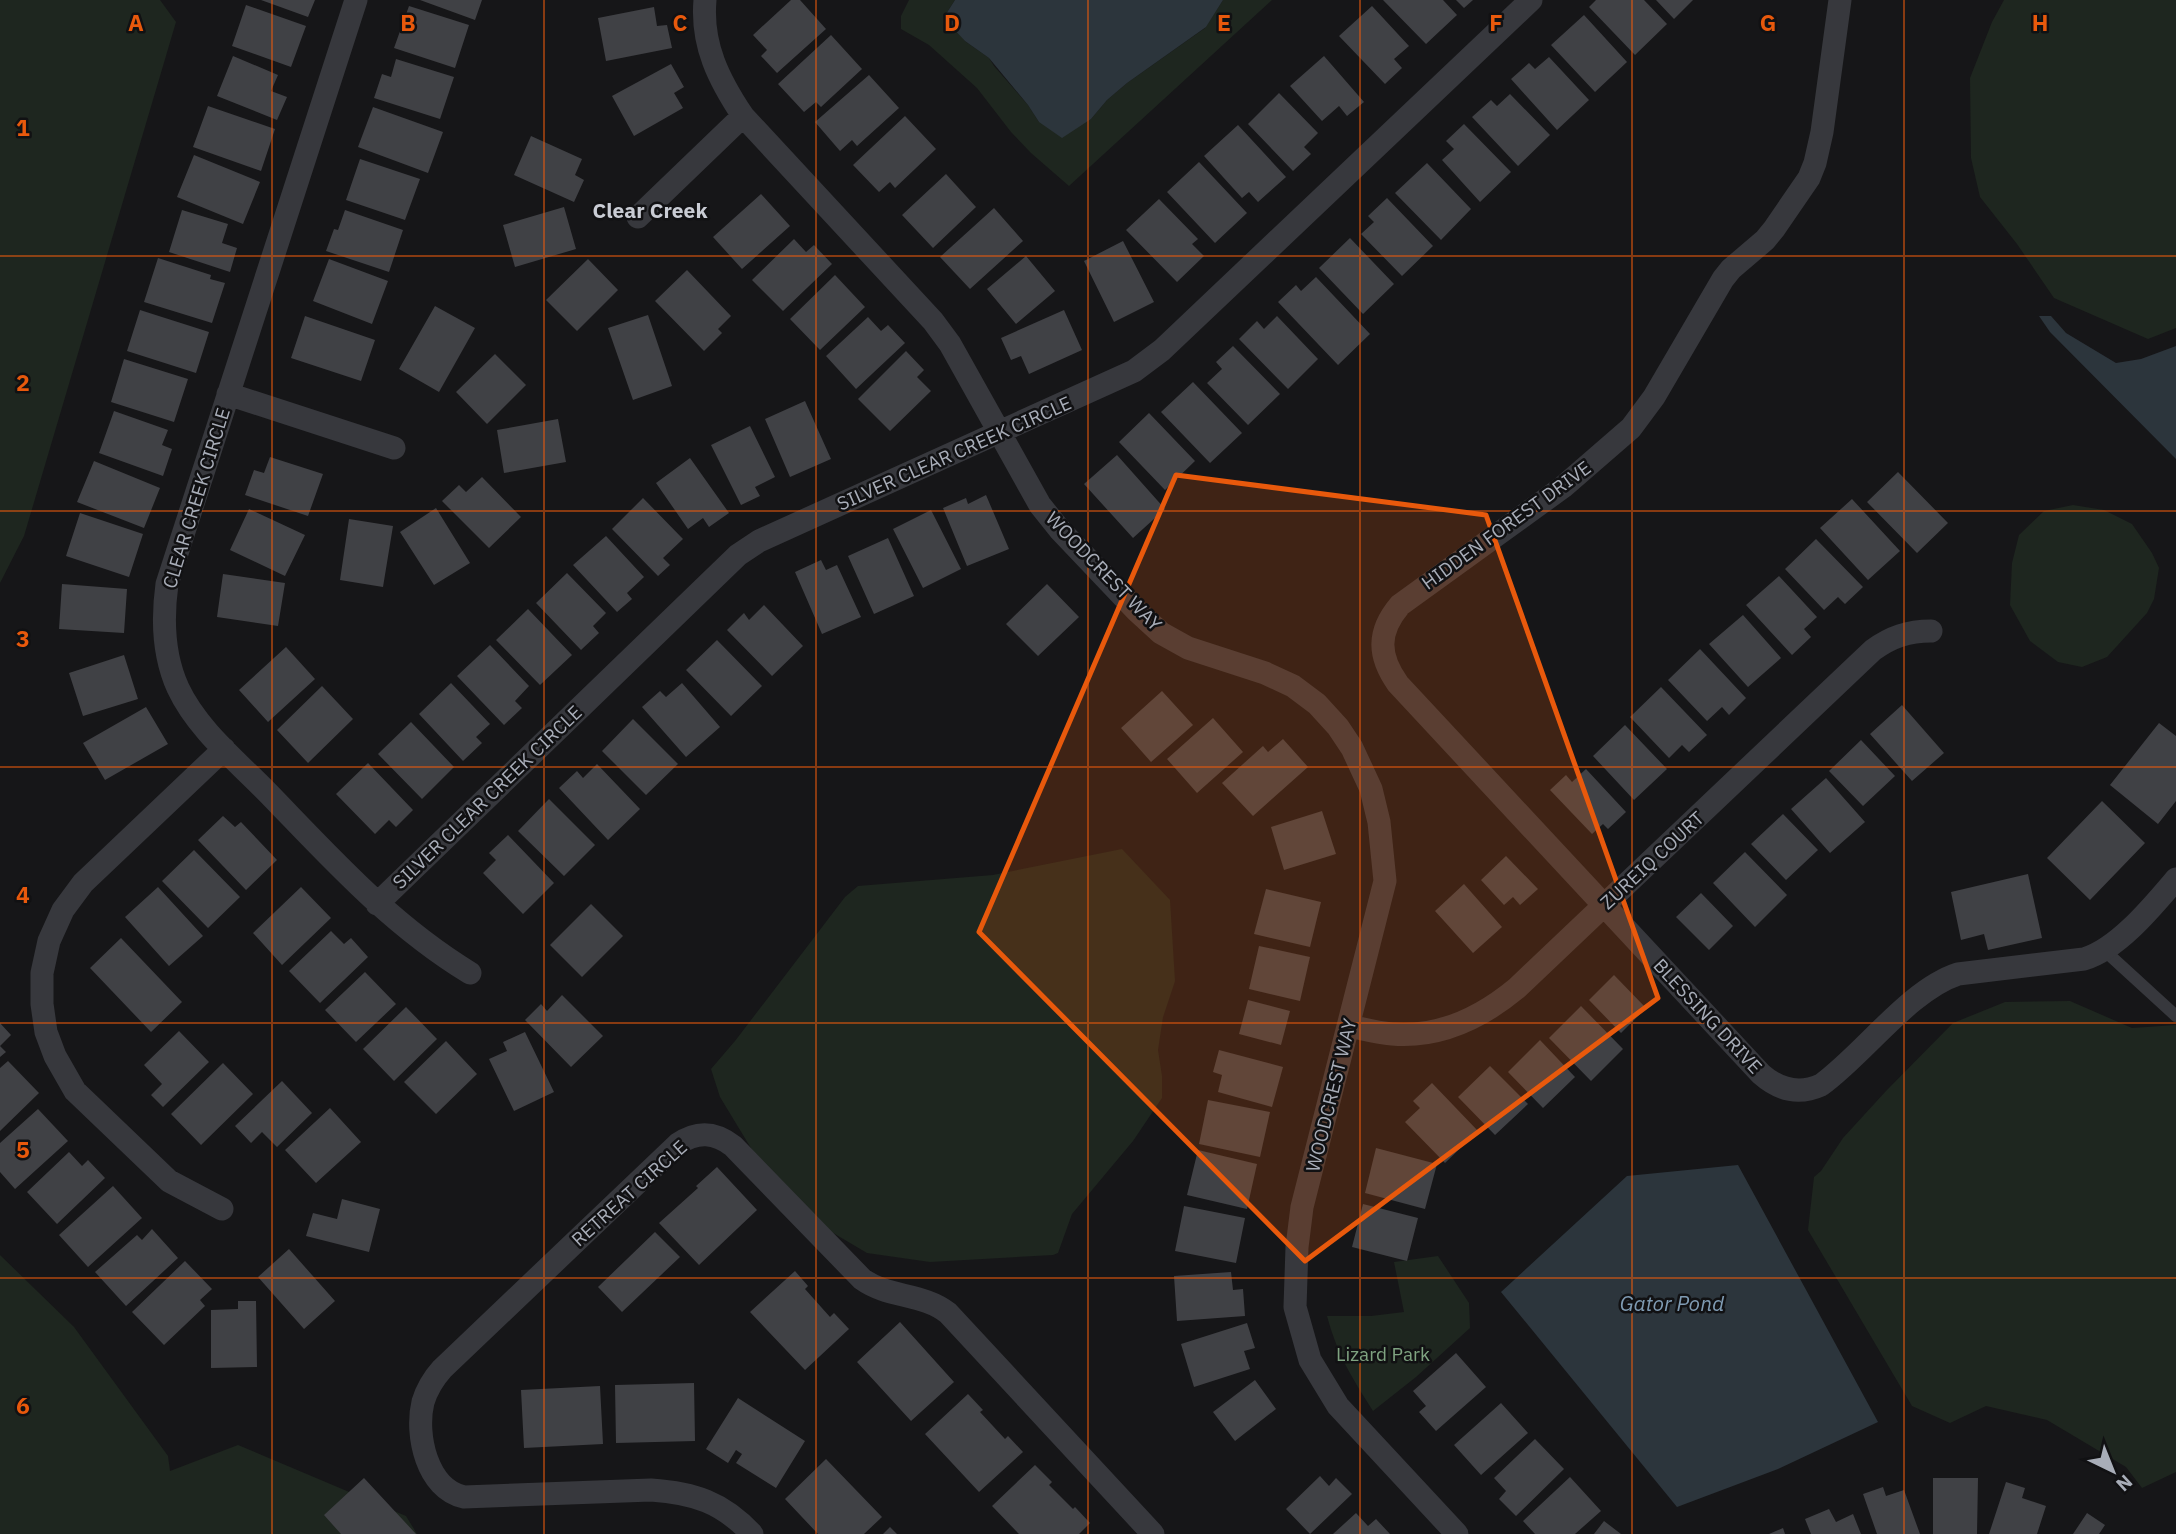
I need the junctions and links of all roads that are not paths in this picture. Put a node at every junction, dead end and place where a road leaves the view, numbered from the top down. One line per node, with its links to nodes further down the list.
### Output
1 (356, 0): 7 (street, CLEAR CREEK CIRCLE)
2 (705, 0): 5 (street, WOODCREST WAY)
3 (1531, 0): 8 (street, SILVER CLEAR CREEK CIRCLE)
4 (1840, 0): 14 (street, HIDDEN FOREST DRIVE)
5 (743, 116): 6 (street); 8 (street, WOODCREST WAY)
6 (638, 217)
7 (228, 394): 9 (street); 11 (street, CLEAR CREEK CIRCLE)
8 (999, 433): 13 (street, SILVER CLEAR CREEK CIRCLE); 18 (street, WOODCREST WAY)
9 (394, 448)
10 (1931, 631): 14 (street, ZUREIQ COURT)
11 (224, 748): 13 (street, CLEAR CREEK CIRCLE); 19 (street)
12 (2176, 879): 15 (street, BLESSING DRIVE)
13 (377, 904): 16 (street, CLEAR CREEK CIRCLE)
14 (1604, 905): 15 (street, BLESSING DRIVE); 18 (street, ZUREIQ COURT)
15 (2105, 951): 17 (lane)
16 (470, 973)
17 (2176, 1016)
18 (1349, 1026): 22 (street, WOODCREST WAY)
19 (222, 1209)
20 (752, 1534): 21 (street, RETREAT CIRCLE)
21 (1153, 1534)
22 (1457, 1534)

